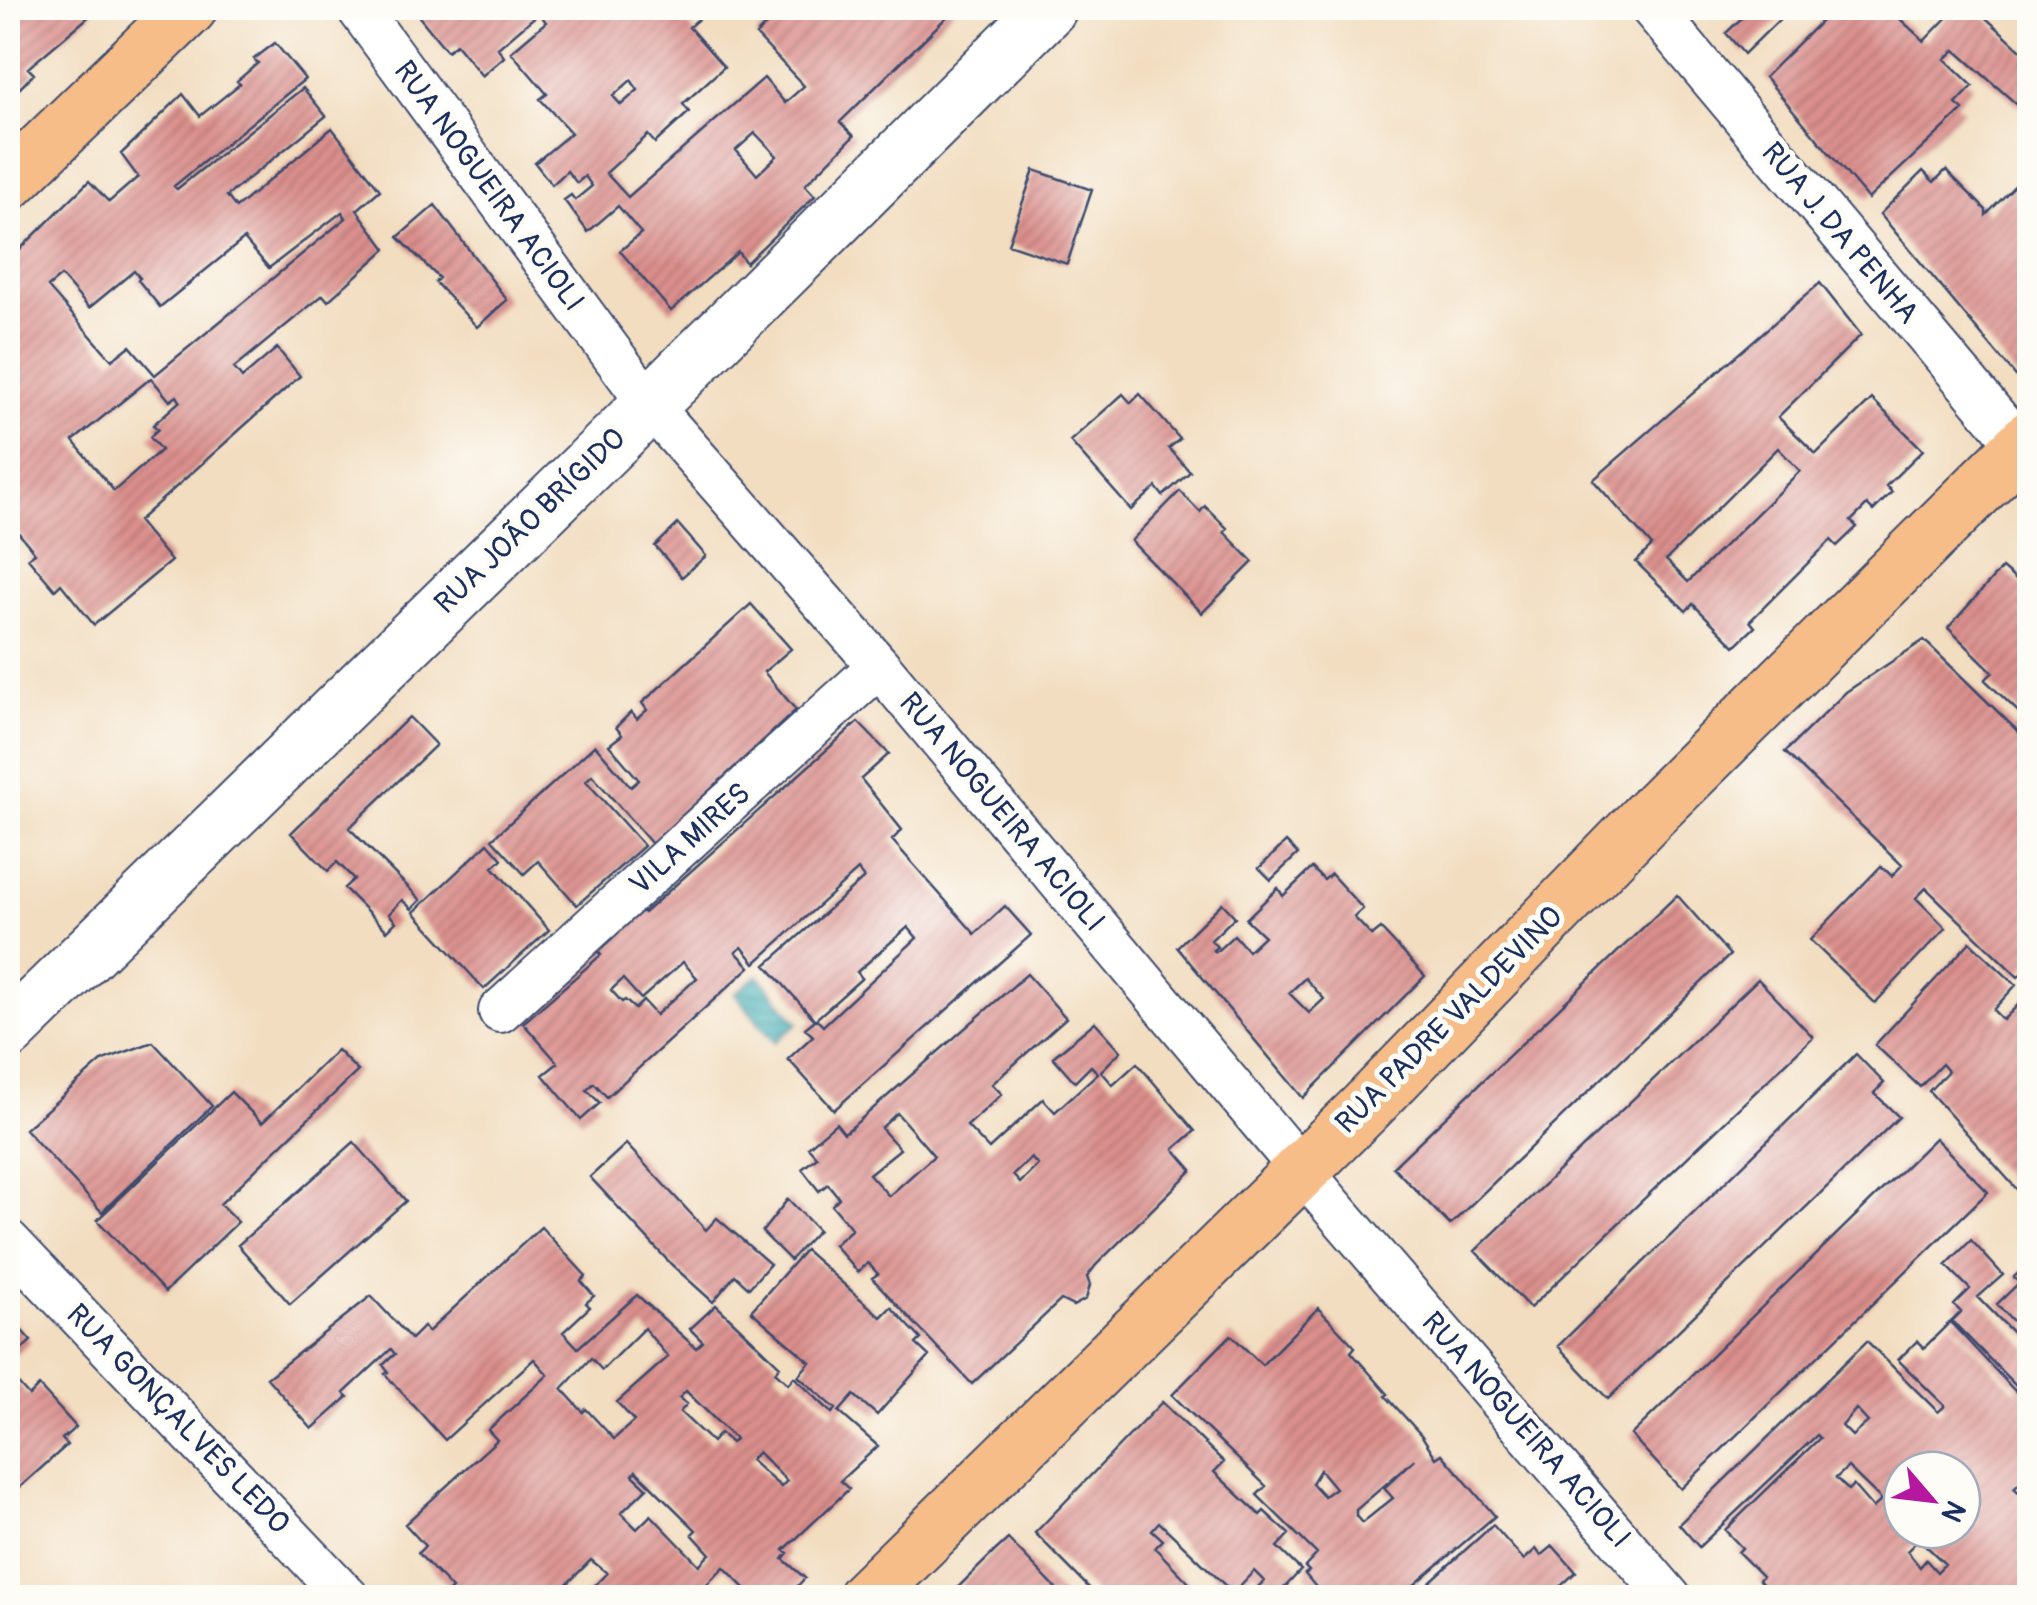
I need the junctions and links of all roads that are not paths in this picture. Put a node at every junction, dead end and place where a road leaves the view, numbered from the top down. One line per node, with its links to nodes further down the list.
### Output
1 (190, 8): 5 (main road)
2 (358, 8): 6 (street, RUA NOGUEIRA ACIOLI)
3 (1049, 8): 6 (street, RUA JOÃO BRÍGIDO)
4 (1652, 8): 7 (street, RUA J. DA PENHA)
5 (8, 183)
6 (650, 404): 8 (street, RUA NOGUEIRA ACIOLI); 10 (street, RUA JOÃO BRÍGIDO)
7 (2026, 448): 11 (main road, RUA PADRE VALDEVINO)
8 (880, 666): 9 (street, VILA MIRES); 11 (street, RUA NOGUEIRA ACIOLI)
9 (500, 1012)
10 (8, 1032)
11 (1301, 1168): 14 (main road, RUA PADRE VALDEVINO); 15 (street, RUA NOGUEIRA ACIOLI)
12 (8, 1241): 13 (street, RUA GONÇALVES LEDO)
13 (348, 1598)
14 (864, 1598)
15 (1670, 1598)

